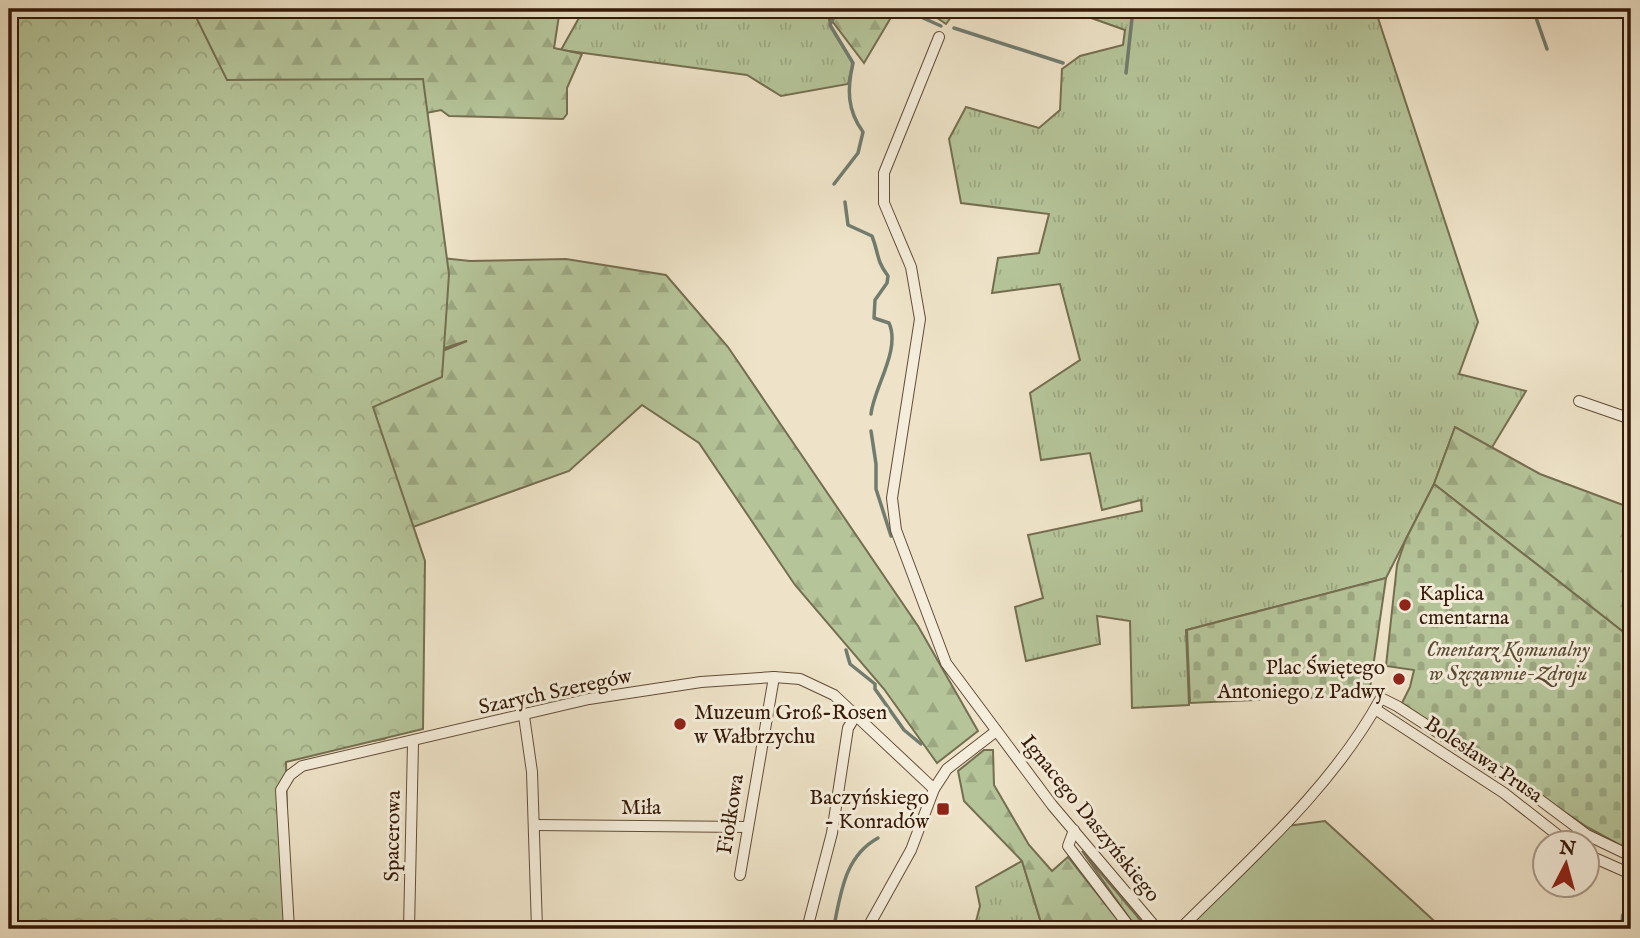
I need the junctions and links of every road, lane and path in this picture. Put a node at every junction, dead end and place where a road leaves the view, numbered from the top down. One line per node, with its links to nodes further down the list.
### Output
1 (939, 37): 8 (street, Ignacego Daszyńskiego)
2 (1579, 401): 3 (street)
3 (1631, 419)
4 (774, 677): 6 (street, Szarych Szeregów); 7 (street, Szarych Szeregów); 12 (street, Fiołkowa)
5 (1375, 709): 14 (street, Bolesława Prusa); 15 (street); 26 (street)
6 (856, 715): 10 (street, Szarych Szeregów); 22 (street)
7 (524, 716): 9 (street, Szarych Szeregów); 11 (street)
8 (995, 732): 10 (street); 13 (street, Ignacego Daszyńskiego)
9 (413, 743): 19 (street, Szarych Szeregów); 20 (street, Spacerowa)
10 (934, 789): 23 (street)
11 (534, 825): 12 (street, Miła); 21 (street)
12 (747, 827): 18 (street, Fiołkowa)
13 (1074, 830): 24 (street); 25 (street, Ignacego Daszyńskiego)
14 (1551, 830)
15 (1631, 856)
16 (1602, 861): 17 (street)
17 (1631, 874)
18 (740, 876)
19 (289, 929)
20 (409, 929)
21 (537, 929)
22 (807, 929)
23 (867, 929)
24 (1132, 929)
25 (1157, 929)
26 (1180, 929)

